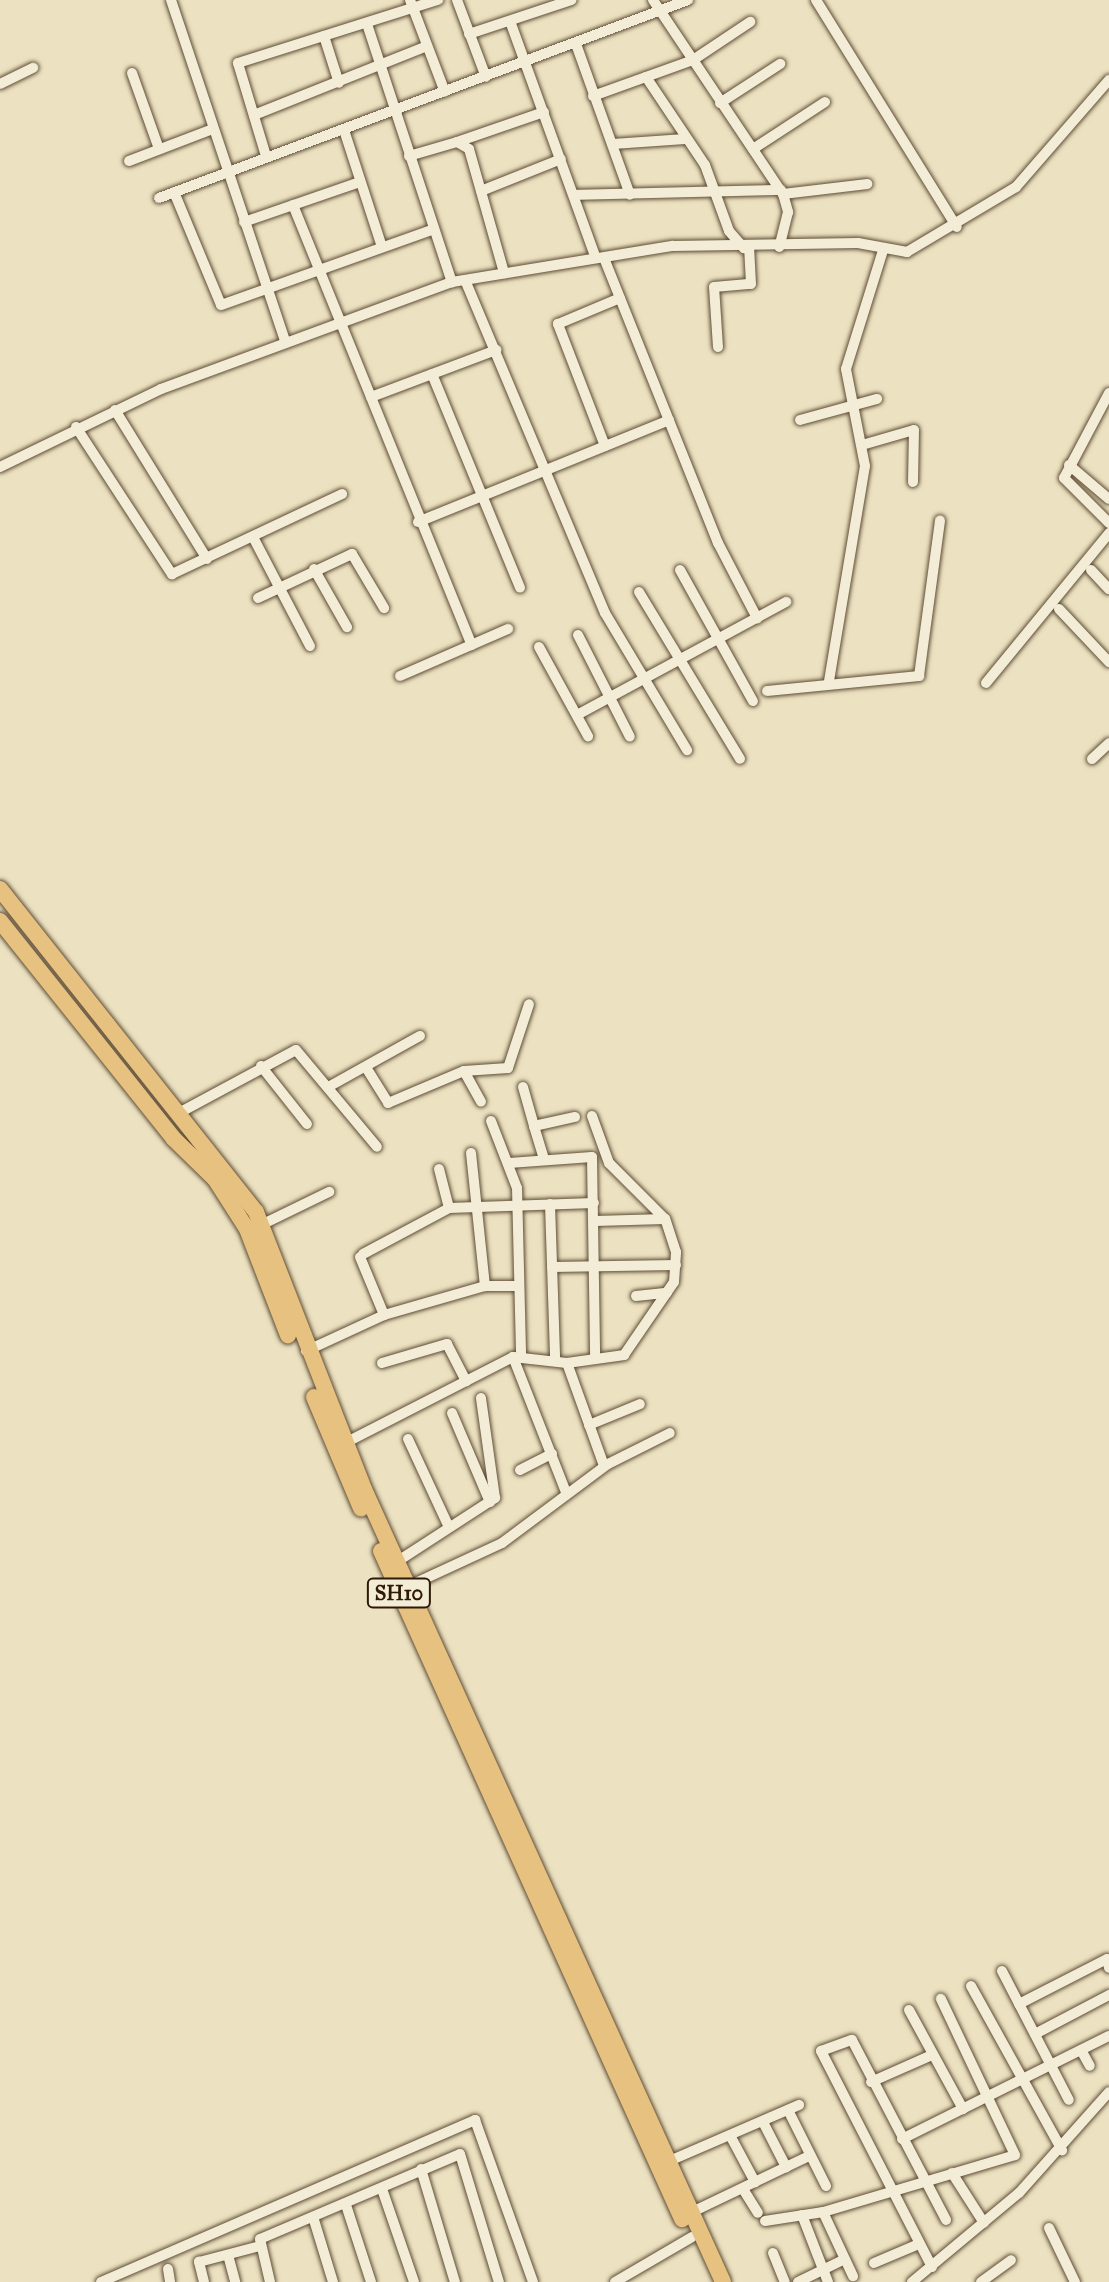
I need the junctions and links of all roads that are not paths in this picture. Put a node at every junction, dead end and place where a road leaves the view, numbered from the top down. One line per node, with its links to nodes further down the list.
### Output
1 (171, 0): 35 (street)
2 (438, 0): 8 (street)
3 (457, 0): 13 (street)
4 (571, 0): 10 (street)
5 (653, 0): 9 (street)
6 (688, 0): 9 (street)
7 (816, 0): 58 (street)
8 (412, 5): 12 (street); 16 (street)
9 (665, 14): 15 (street); 17 (street)
10 (510, 21): 13 (street); 18 (street)
11 (750, 22): 17 (street)
12 (367, 24): 14 (street); 20 (street)
13 (469, 34): 23 (street)
14 (324, 36): 26 (street); 34 (street)
15 (576, 44): 18 (street); 29 (street)
16 (427, 46): 20 (street); 28 (street)
17 (693, 60): 24 (street); 31 (street)
18 (526, 61): 23 (street); 33 (street)
19 (780, 64): 31 (street)
20 (379, 66): 26 (street); 32 (street)
21 (33, 68): 27 (street)
22 (132, 73): 40 (street)
23 (486, 77): 28 (street)
24 (646, 77): 29 (street); 37 (street)
25 (1109, 80): 58 (street)
26 (339, 83): 34 (street)
27 (0, 84)
28 (445, 92): 32 (street)
29 (593, 96): 39 (street)
30 (825, 102): 41 (street)
31 (720, 103): 41 (street)
32 (394, 111): 36 (street); 43 (street)
33 (544, 112): 38 (street); 44 (street)
34 (254, 115): 42 (street)
35 (213, 129): 40 (street); 46 (street)
36 (344, 130): 42 (street); 47 (street)
37 (685, 139): 39 (street); 51 (street)
38 (457, 142): 43 (street); 49 (street)
39 (613, 144): 54 (street)
40 (159, 149): 45 (street)
41 (753, 149): 52 (street)
42 (266, 156): 46 (street)
43 (409, 156): 59 (street)
44 (561, 159): 49 (street); 53 (street)
45 (129, 161)
46 (225, 170): 50 (street); 57 (street)
47 (360, 182): 56 (street); 60 (street)
48 (867, 184): 52 (street)
49 (481, 191): 66 (street)
50 (174, 192): 55 (street); 69 (street)
51 (719, 192): 52 (street); 54 (street); 62 (street)
52 (782, 192): 61 (street)
53 (575, 195): 54 (street); 64 (street)
54 (630, 195)
55 (159, 198)
56 (293, 205): 57 (street); 65 (street)
57 (244, 222): 69 (street)
58 (957, 227): 63 (street)
59 (434, 229): 60 (street); 68 (street)
60 (382, 247): 65 (street)
61 (779, 247): 62 (street); 63 (street)
62 (746, 248): 64 (street); 73 (street)
63 (883, 250): 79 (street)
64 (600, 258): 66 (street); 70 (street)
65 (317, 271): 69 (street); 71 (street)
66 (504, 273): 67 (street)
67 (465, 280): 68 (street); 74 (street)
68 (452, 282): 71 (street)
69 (268, 290): 72 (street)
70 (620, 298): 81 (street); 85 (street)
71 (337, 322): 72 (street); 77 (street)
72 (285, 340): 80 (street)
73 (718, 347)
74 (496, 350): 75 (street); 88 (street)
75 (432, 374): 77 (street); 91 (street)
76 (1109, 393): 86 (street)
77 (371, 397): 94 (street)
78 (877, 399): 79 (street)
79 (852, 406): 82 (street); 84 (street)
80 (115, 410): 83 (street); 98 (street)
81 (669, 420): 85 (street); 110 (street)
82 (800, 420)
83 (76, 427): 87 (street); 98 (street)
84 (862, 445): 89 (street); 122 (street)
85 (605, 446): 88 (street)
86 (1069, 465): 92 (street); 95 (street)
87 (0, 467)
88 (545, 470): 91 (street); 121 (street)
89 (913, 482)
90 (342, 494): 97 (street)
91 (481, 495): 94 (street); 103 (street)
92 (1109, 499)
93 (940, 520): 122 (street)
94 (418, 522): 115 (street)
95 (1109, 523)
96 (1109, 533): 123 (street)
97 (253, 537): 98 (street); 102 (street)
98 (207, 559)
99 (314, 569): 102 (street); 108 (street); 111 (street)
100 (680, 570): 114 (street)
101 (1091, 570): 104 (street)
102 (278, 585): 106 (street); 116 (street)
103 (520, 588)
104 (1109, 589)
105 (639, 592): 118 (street)
106 (258, 598)
107 (786, 602): 110 (street)
108 (384, 608)
109 (1059, 609): 119 (street)
110 (757, 618): 114 (street)
111 (347, 627)
112 (508, 629): 115 (street)
113 (578, 635): 125 (street)
114 (719, 639): 118 (street); 126 (street)
115 (472, 645): 120 (street)
116 (310, 646)
117 (539, 647): 127 (street)
118 (679, 660): 121 (street); 132 (street)
119 (1109, 662)
120 (400, 676)
121 (641, 680): 125 (street); 131 (street)
122 (829, 681): 124 (street)
123 (986, 683)
124 (767, 691)
125 (607, 698): 127 (street); 129 (street)
126 (753, 701)
127 (577, 715): 128 (street)
128 (588, 736)
129 (630, 737)
130 (1109, 743): 133 (street)
131 (687, 750)
132 (740, 759)
133 (1092, 759)
134 (0, 889): 144 (main road, SH10)
135 (0, 921): 179 (main road, SH10)
136 (529, 1004): 140 (street)
137 (420, 1036): 139 (street)
138 (261, 1066): 141 (street); 144 (street); 148 (street)
139 (367, 1069): 140 (street); 141 (street)
140 (464, 1071): 143 (street)
141 (330, 1086): 150 (street)
142 (523, 1087): 149 (street)
143 (481, 1102)
144 (177, 1114): 163 (main road, SH10)
145 (592, 1116): 161 (street)
146 (575, 1117): 149 (street)
147 (491, 1121): 153 (street)
148 (307, 1124)
149 (534, 1126): 152 (street)
150 (377, 1147)
151 (471, 1153): 156 (street)
152 (544, 1159): 153 (street); 157 (street)
153 (509, 1163): 158 (street)
154 (439, 1169): 160 (street)
155 (329, 1192): 163 (street)
156 (481, 1203): 158 (street); 160 (street); 167 (street)
157 (594, 1203): 159 (street); 162 (street)
158 (517, 1204): 159 (street); 168 (street)
159 (550, 1204): 166 (street)
160 (449, 1208): 171 (street)
161 (665, 1219): 162 (street); 165 (street)
162 (595, 1221): 164 (street)
163 (261, 1225): 172 (main road, SH10)
164 (597, 1264): 165 (street); 166 (street); 173 (street)
165 (676, 1265): 169 (street)
166 (552, 1267): 175 (street)
167 (485, 1286): 168 (street); 171 (street)
168 (519, 1286): 174 (street)
169 (667, 1293): 170 (street); 173 (street)
170 (636, 1296)
171 (384, 1315): 172 (street)
172 (306, 1351): 179 (main road, SH10)
173 (595, 1355): 177 (street)
174 (517, 1357): 175 (street); 178 (street); 187 (street)
175 (555, 1358): 177 (street)
176 (382, 1363): 178 (street)
177 (567, 1363): 183 (street)
178 (466, 1381): 186 (street)
179 (314, 1384): 186 (main road, SH10); 237 (main road, SH10)
180 (481, 1398): 191 (street)
181 (640, 1404): 183 (street)
182 (452, 1413): 191 (street)
183 (589, 1425): 188 (street)
184 (670, 1433): 188 (street)
185 (408, 1439): 192 (street)
186 (345, 1443): 193 (main road, SH10)
187 (552, 1454): 189 (street); 190 (street)
188 (604, 1466): 190 (street)
189 (520, 1470)
190 (566, 1492): 194 (street)
191 (490, 1502): 192 (street)
192 (448, 1525): 193 (street)
193 (398, 1561): 194 (main road, SH10)
194 (409, 1586): 219 (main road, SH10)
195 (1109, 1968): 200 (street)
196 (1002, 1971): 200 (street)
197 (971, 1986): 208 (street)
198 (1109, 1995): 202 (street)
199 (941, 1999): 211 (street)
200 (1019, 2004): 202 (street)
201 (909, 2010): 205 (street)
202 (1035, 2034): 206 (street)
203 (1109, 2036): 204 (street)
204 (1081, 2050): 206 (street); 207 (street)
205 (932, 2055): 209 (street); 213 (street)
206 (1051, 2065): 208 (street); 212 (street)
207 (1090, 2066)
208 (1019, 2081): 211 (street); 217 (street)
209 (871, 2082): 216 (street); 228 (street)
210 (1109, 2092): 217 (street)
211 (991, 2096): 213 (street); 222 (street)
212 (1069, 2100)
213 (963, 2109): 216 (street)
214 (763, 2122): 215 (street); 218 (street); 220 (street)
215 (732, 2139): 219 (street); 223 (street)
216 (902, 2139): 224 (street)
217 (1062, 2150): 235 (street)
218 (809, 2156): 220 (street); 225 (street)
219 (667, 2162): 231 (main road, SH10)
220 (786, 2167): 223 (street)
221 (421, 2169): 226 (street); 257 (street); 258 (street)
222 (952, 2173): 224 (street); 235 (street)
223 (755, 2182): 227 (street)
224 (923, 2182): 228 (street); 234 (street)
225 (826, 2186)
226 (382, 2189): 229 (street); 256 (street)
227 (743, 2189): 231 (street); 232 (street)
228 (889, 2192): 230 (street); 238 (street)
229 (346, 2205): 233 (street); 255 (street)
230 (823, 2212): 232 (street); 242 (street)
231 (690, 2213): 262 (main road, SH10)
232 (802, 2215): 247 (street)
233 (314, 2220): 239 (street); 254 (street)
234 (946, 2220)
235 (984, 2223): 245 (street)
236 (1049, 2228): 268 (street)
237 (692, 2237): 260 (street); 261 (main road, SH10)
238 (919, 2244): 244 (street); 245 (street)
239 (260, 2246): 241 (street); 253 (street)
240 (773, 2253): 263 (street)
241 (228, 2255): 251 (street); 252 (street)
242 (845, 2259): 247 (street); 248 (street)
243 (1011, 2260): 267 (street)
244 (874, 2263)
245 (932, 2267): 266 (street)
246 (168, 2269): 250 (street)
247 (823, 2270): 264 (street); 265 (street)
248 (853, 2276)
249 (101, 2282): 259 (street)
250 (170, 2282)
251 (204, 2282)
252 (235, 2282)
253 (270, 2282)
254 (333, 2282)
255 (371, 2282)
256 (414, 2282)
257 (455, 2282)
258 (499, 2282)
259 (533, 2282)
260 (615, 2282)
261 (712, 2282)
262 (723, 2282)
263 (785, 2282)
264 (798, 2282)
265 (828, 2282)
266 (912, 2282)
267 (981, 2282)
268 (1075, 2282)

